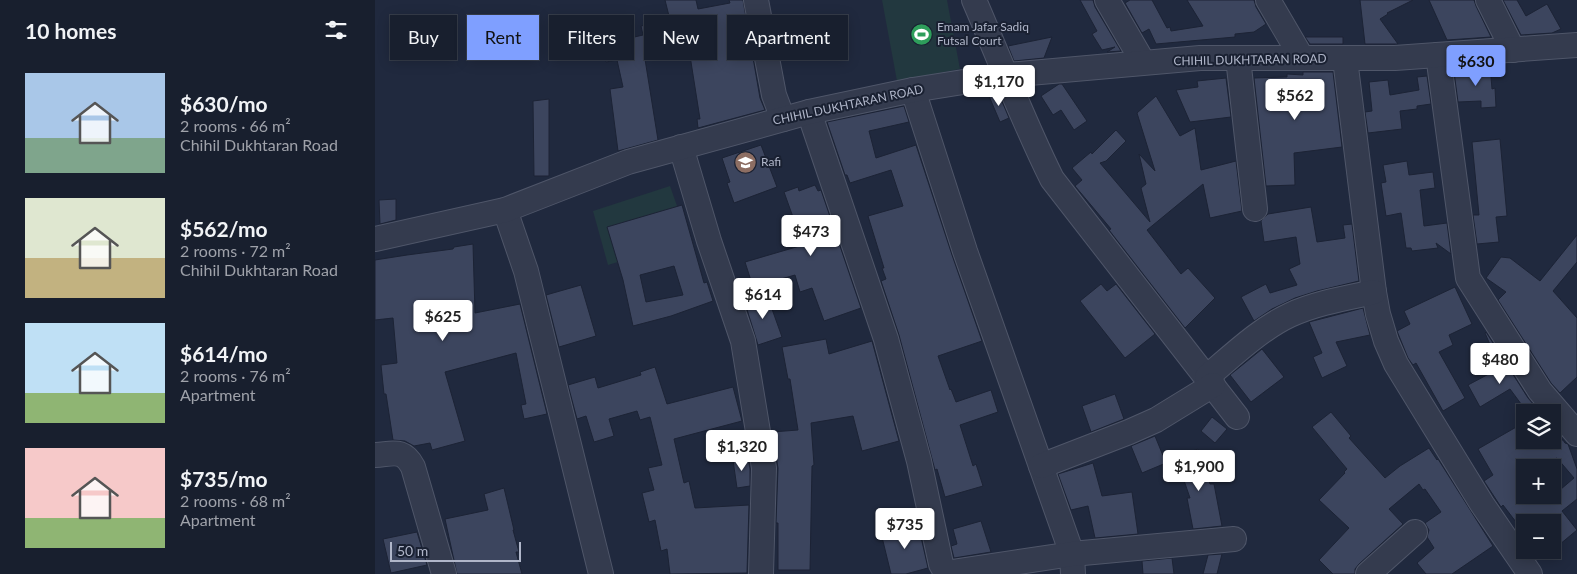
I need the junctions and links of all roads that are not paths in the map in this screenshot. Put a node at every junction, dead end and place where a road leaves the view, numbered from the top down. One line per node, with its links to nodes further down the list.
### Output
1 (756, 0): 16 (street)
2 (974, 0): 13 (street)
3 (1107, 0): 12 (street)
4 (1268, 0): 10 (street)
5 (1488, 0): 7 (street)
6 (1577, 45): 7 (street, CHIHIL DUKHTARAN ROAD)
7 (1513, 50): 8 (street, CHIHIL DUKHTARAN ROAD)
8 (1438, 55): 11 (street, CHIHIL DUKHTARAN ROAD); 24 (street)
9 (1238, 58): 10 (street, CHIHIL DUKHTARAN ROAD); 12 (street, CHIHIL DUKHTARAN ROAD); 18 (street)
10 (1302, 58): 11 (street, CHIHIL DUKHTARAN ROAD)
11 (1345, 59): 21 (street)
12 (1143, 62): 13 (street, CHIHIL DUKHTARAN ROAD)
13 (1007, 75): 14 (street, CHIHIL DUKHTARAN ROAD); 22 (street)
14 (913, 90): 15 (street, CHIHIL DUKHTARAN ROAD); 26 (street)
15 (809, 112): 16 (street, CHIHIL DUKHTARAN ROAD); 29 (street)
16 (783, 119): 17 (street, CHIHIL DUKHTARAN ROAD)
17 (681, 147): 19 (street, CHIHIL DUKHTARAN ROAD); 32 (street)
18 (1255, 209)
19 (505, 210): 20 (street, CHIHIL DUKHTARAN ROAD); 31 (street)
20 (375, 239)
21 (1374, 292): 22 (street); 34 (street)
22 (1210, 381): 23 (street); 26 (street)
23 (1237, 417)
24 (1577, 434)
25 (375, 455): 30 (street)
26 (1041, 466): 29 (street)
27 (1415, 532): 33 (street)
28 (1234, 539): 29 (street)
29 (1073, 564)
30 (444, 574)
31 (601, 574)
32 (761, 574)
33 (1368, 574)
34 (1530, 574)

